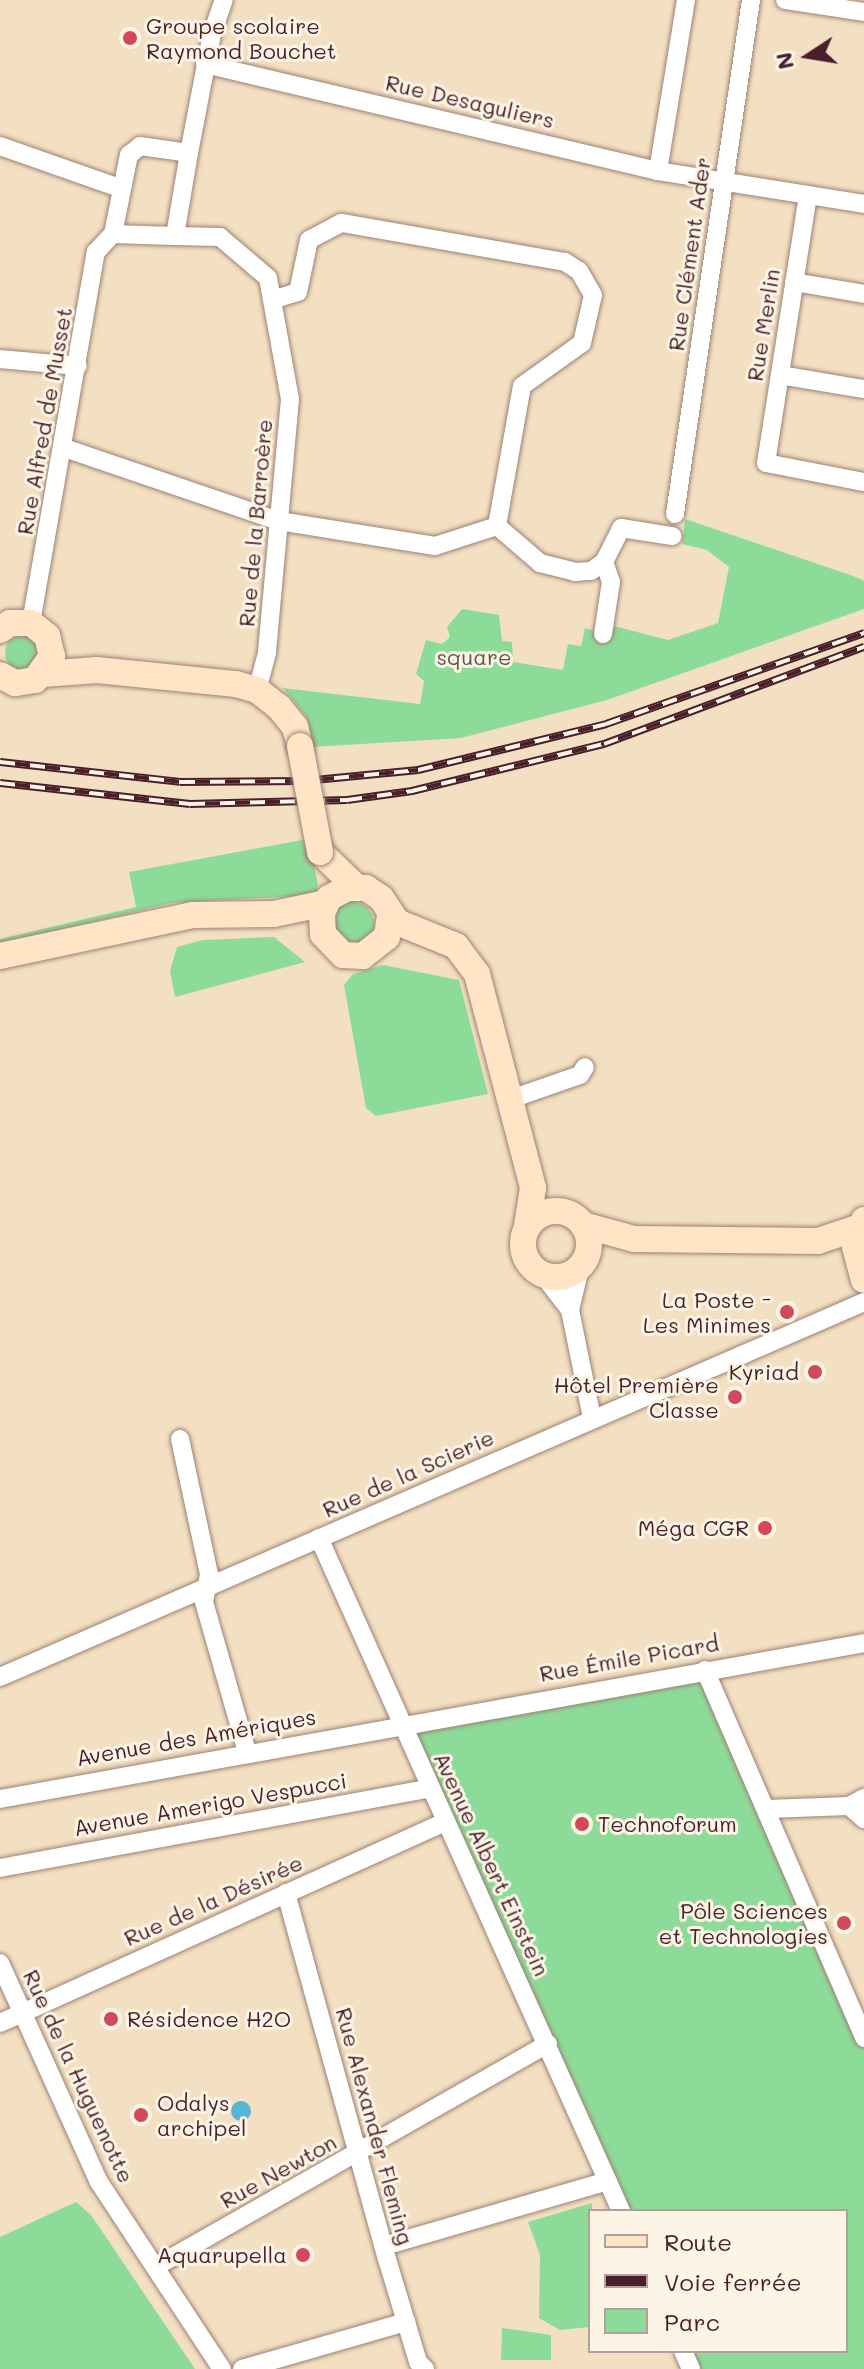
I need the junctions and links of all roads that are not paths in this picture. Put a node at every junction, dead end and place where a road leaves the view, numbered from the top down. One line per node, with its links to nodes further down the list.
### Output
1 (224, 0): 6 (street)
2 (686, 0): 9 (street)
3 (751, 0): 10 (street, Rue Clément Ader)
4 (785, 0): 5 (street)
5 (864, 12)
6 (205, 64): 8 (street); 9 (street, Rue Desaguliers)
7 (0, 146): 11 (street)
8 (189, 153): 11 (street, Rue Alfred de Musset); 15 (street)
9 (658, 171): 10 (street, Rue Desaguliers)
10 (724, 182): 12 (street, Rue Desaguliers); 25 (street, Rue Clément Ader)
11 (122, 189): 14 (street, Rue Alfred de Musset)
12 (808, 195): 13 (street, Rue Desaguliers); 16 (street, Rue Merlin)
13 (864, 204)
14 (113, 234): 15 (street, Rue de la Barroère); 20 (street, Rue Alfred de Musset)
15 (175, 236): 18 (street, Rue de la Barroère)
16 (794, 282): 17 (street); 21 (street, Rue Merlin)
17 (864, 294)
18 (272, 300): 26 (street, Rue de la Barroère); 27 (street)
19 (0, 359): 20 (street)
20 (78, 366): 23 (street, Rue Alfred de Musset)
21 (780, 375): 22 (street); 24 (street, Rue Merlin)
22 (864, 389)
23 (64, 448): 26 (street); 30 (street, Rue Alfred de Musset)
24 (864, 482)
25 (675, 514)
26 (279, 521): 27 (street); 36 (street, Rue de la Barroère)
27 (497, 526): 29 (street)
28 (672, 536): 29 (street)
29 (604, 562): 31 (street)
30 (10, 623): 32 (street)
31 (603, 634)
32 (51, 646): 33 (street); 34 (street)
33 (97, 670): 34 (street); 36 (street)
34 (43, 674): 35 (street)
35 (0, 675)
36 (257, 690): 37 (street, bridge)
37 (320, 852): 38 (street); 39 (street)
38 (356, 887): 39 (street); 41 (street)
39 (328, 901): 40 (street); 42 (street)
40 (274, 914): 42 (street); 44 (street)
41 (390, 915): 43 (street); 45 (street)
42 (323, 934): 43 (street)
43 (380, 946): 45 (street)
44 (0, 956)
45 (472, 967): 47 (street)
46 (585, 1067): 47 (street)
47 (511, 1099): 48 (street)
48 (527, 1161): 49 (street); 51 (street)
49 (576, 1219): 51 (street); 52 (street); 54 (street)
50 (862, 1224): 53 (street); 55 (street)
51 (527, 1226): 56 (street)
52 (634, 1239): 53 (street); 54 (street)
53 (818, 1241): 55 (street)
54 (584, 1261): 56 (street); 58 (street)
55 (861, 1272): 59 (street, Rue de la Scierie)
56 (543, 1275): 58 (street)
57 (864, 1302): 59 (street, Rue de la Scierie)
58 (570, 1310): 60 (street)
59 (834, 1311): 60 (street, Rue de la Scierie)
60 (592, 1418): 62 (street, Rue de la Scierie)
61 (180, 1439): 63 (street)
62 (319, 1538): 63 (street, Rue de la Scierie); 67 (street, Avenue Albert Einstein)
63 (207, 1586): 66 (street, Rue de la Scierie); 68 (street)
64 (864, 1643): 65 (street, Rue Émile Picard)
65 (705, 1670): 67 (street, Rue Émile Picard); 72 (street)
66 (0, 1677)
67 (402, 1723): 68 (street, Avenue des Amériques); 69 (street, Avenue Albert Einstein)
68 (247, 1752): 70 (street, Avenue des Amériques)
69 (430, 1788): 74 (street, Avenue Albert Einstein); 75 (street, Avenue Amerigo Vespucci)
70 (0, 1799)
71 (856, 1802): 72 (street); 73 (street)
72 (767, 1809): 80 (street)
73 (864, 1819)
74 (446, 1822): 76 (street, Rue de la Désirée); 81 (street, Avenue Albert Einstein)
75 (0, 1868)
76 (286, 1893): 78 (street, Rue de la Désirée); 82 (street, Rue Alexander Fleming)
77 (0, 1963): 78 (street, Rue de la Huguenotte)
78 (23, 2013): 79 (street, Rue de la Désirée); 86 (street, Rue de la Huguenotte)
79 (0, 2023)
80 (864, 2038)
81 (548, 2044): 82 (street, Rue Newton); 83 (street, Avenue Albert Einstein)
82 (357, 2154): 85 (street, Rue Alexander Fleming); 86 (street, Rue Newton)
83 (608, 2181): 84 (street, Avenue Albert Einstein); 85 (street)
84 (620, 2209)
85 (384, 2246): 87 (street, Rue Alexander Fleming)
86 (155, 2267): 88 (street, Rue de la Huguenotte)
87 (406, 2322): 89 (street); 90 (street, Rue Alexander Fleming)
88 (222, 2369)
89 (242, 2369)
90 (425, 2369)

